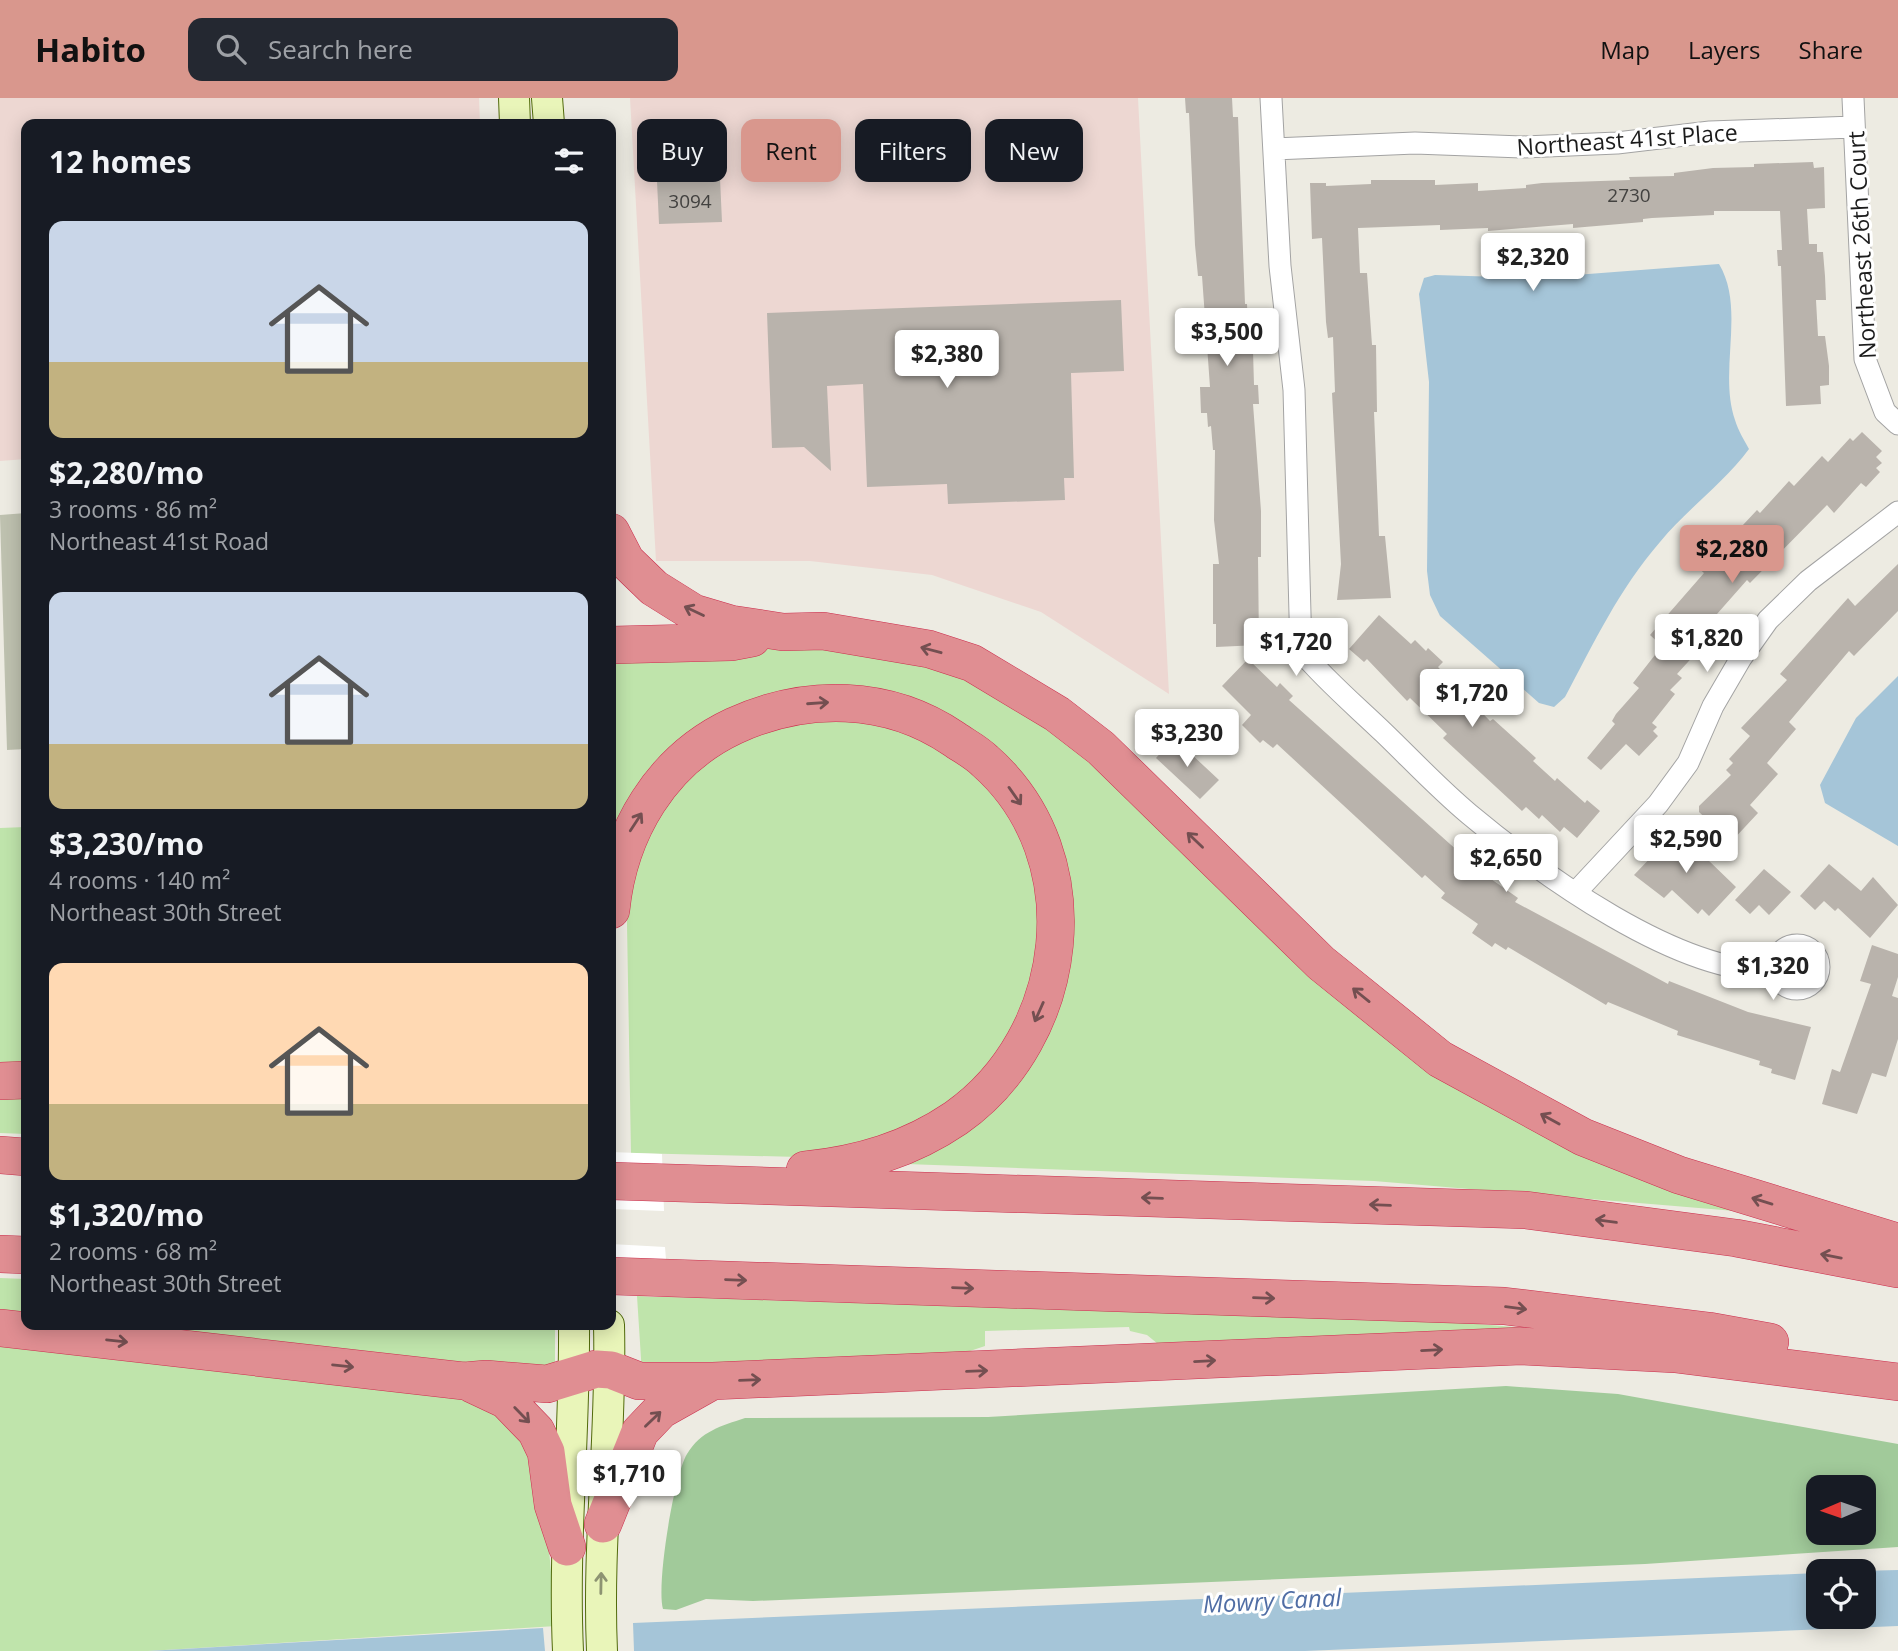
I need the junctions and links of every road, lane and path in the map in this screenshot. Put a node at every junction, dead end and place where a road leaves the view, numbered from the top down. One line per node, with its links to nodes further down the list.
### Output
1 (514, 98): 5 (main road)
2 (547, 98): 6 (main road)
3 (1271, 98): 8 (street)
4 (1853, 98): 7 (street, Northeast 26th Court)
5 (516, 119)
6 (549, 119)
7 (1854, 127): 8 (street, Northeast 41st Place); 9 (street, Northeast 26th Court)
8 (1274, 149): 15 (street)
9 (1898, 425)
10 (1898, 512): 15 (street)
11 (616, 542): 12 (highway, one-way to 11)
12 (783, 632): 13 (highway); 23 (highway, one-way to 12)
13 (616, 645)
14 (616, 872): 22 (highway, one-way to 22)
15 (1576, 892): 16 (street)
16 (1776, 971)
17 (21, 1080): 18 (highway)
18 (0, 1081)
19 (0, 1156): 20 (highway)
20 (21, 1157)
21 (616, 1181): 22 (highway)
22 (723, 1185): 26 (highway, one-way to 22)
23 (1898, 1242)
24 (0, 1254): 25 (highway)
25 (21, 1255)
26 (1898, 1269)
27 (616, 1276): 31 (highway, one-way to 31)
28 (0, 1328): 34 (highway, one-way to 34)
29 (574, 1330): 33 (main road)
30 (609, 1330): 32 (main road)
31 (1898, 1366)
32 (611, 1370): 33 (highway); 35 (highway); 37 (main road)
33 (575, 1375): 34 (highway); 38 (main road)
34 (464, 1381): 38 (highway, one-way to 38)
35 (713, 1381): 36 (highway, one-way to 36); 37 (highway, one-way to 35)
36 (1898, 1382)
37 (603, 1524): 40 (main road, one-way to 37)
38 (566, 1548): 39 (main road)
39 (568, 1651)
40 (602, 1651)

